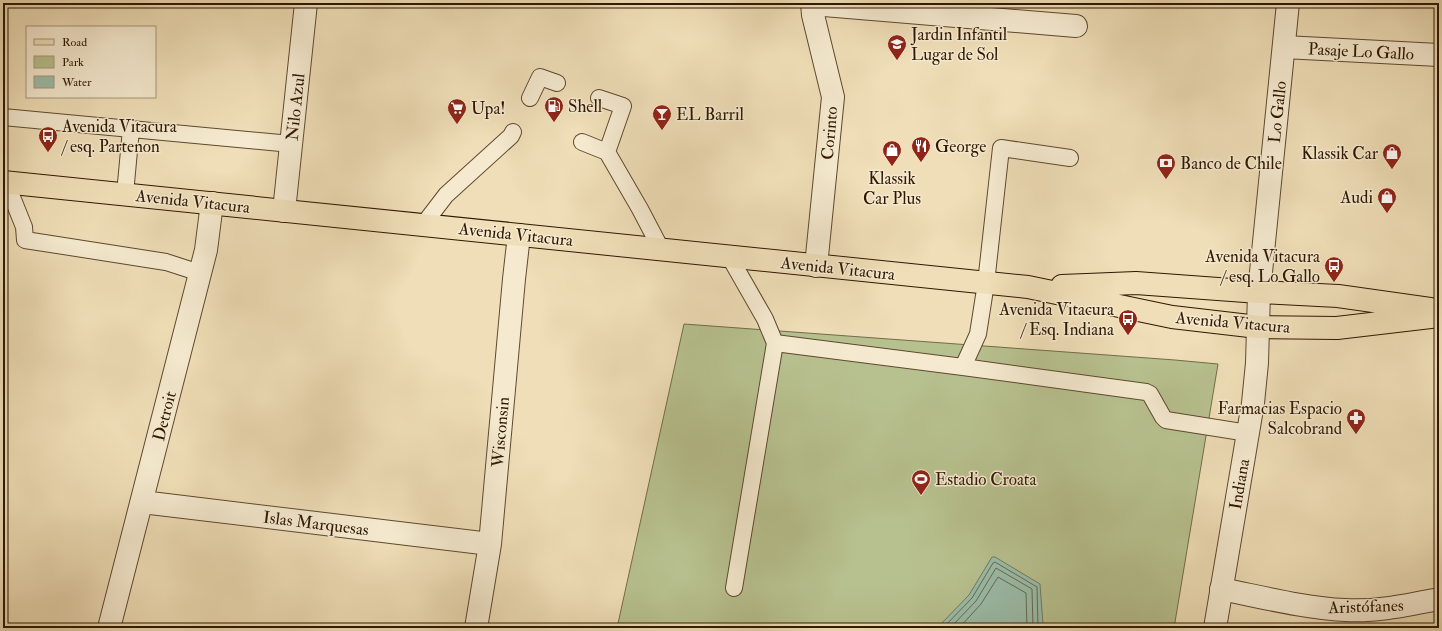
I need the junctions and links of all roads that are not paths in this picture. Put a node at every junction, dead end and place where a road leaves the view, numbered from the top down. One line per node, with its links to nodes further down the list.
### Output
1 (306, 3): 14 (street, Nilo Azul)
2 (812, 3): 4 (street); 25 (street, Corinto)
3 (1288, 3): 5 (street, Lo Gallo)
4 (1076, 26)
5 (1284, 47): 6 (street, Pasaje Lo Gallo); 29 (street, Lo Gallo)
6 (1439, 55)
7 (557, 83): 8 (lane)
8 (530, 98)
9 (598, 98): 15 (lane)
10 (3, 117): 11 (lane)
11 (131, 129): 14 (lane); 18 (lane)
12 (512, 134): 21 (lane)
13 (582, 142): 15 (lane)
14 (291, 144): 20 (street, Nilo Azul)
15 (607, 152): 23 (lane)
16 (1070, 158): 27 (lane)
17 (4, 182): 18 (main road, Avenida Vitacura); 26 (lane)
18 (125, 194): 19 (main road, Avenida Vitacura)
19 (212, 203): 20 (main road, Avenida Vitacura); 26 (street, Detroit)
20 (284, 211): 21 (main road, Avenida Vitacura)
21 (423, 225): 22 (main road, Avenida Vitacura)
22 (519, 235): 23 (main road, Avenida Vitacura); 37 (street, Wisconsin)
23 (661, 249): 24 (main road, Avenida Vitacura)
24 (729, 256): 25 (main road, Avenida Vitacura); 33 (lane)
25 (816, 266): 27 (main road, Avenida Vitacura)
26 (200, 273): 36 (street, Detroit)
27 (986, 283): 28 (main road, Avenida Vitacura); 34 (lane)
28 (1028, 287): 29 (main road, Avenida Vitacura); 32 (main road, Avenida Vitacura)
29 (1260, 292): 30 (main road, Avenida Vitacura); 32 (street, Indiana)
30 (1439, 310)
31 (1439, 316): 32 (main road, Avenida Vitacura)
32 (1258, 327): 35 (street, Indiana)
33 (775, 343): 34 (lane); 38 (lane)
34 (963, 366): 35 (lane)
35 (1248, 433): 39 (street, Indiana)
36 (142, 502): 37 (street, Islas Marquesas); 41 (street, Detroit)
37 (490, 544): 42 (street, Wisconsin)
38 (734, 588)
39 (1221, 589): 40 (street, Aristófanes); 43 (street, Indiana)
40 (1439, 600)
41 (109, 628)
42 (476, 628)
43 (1215, 628)

